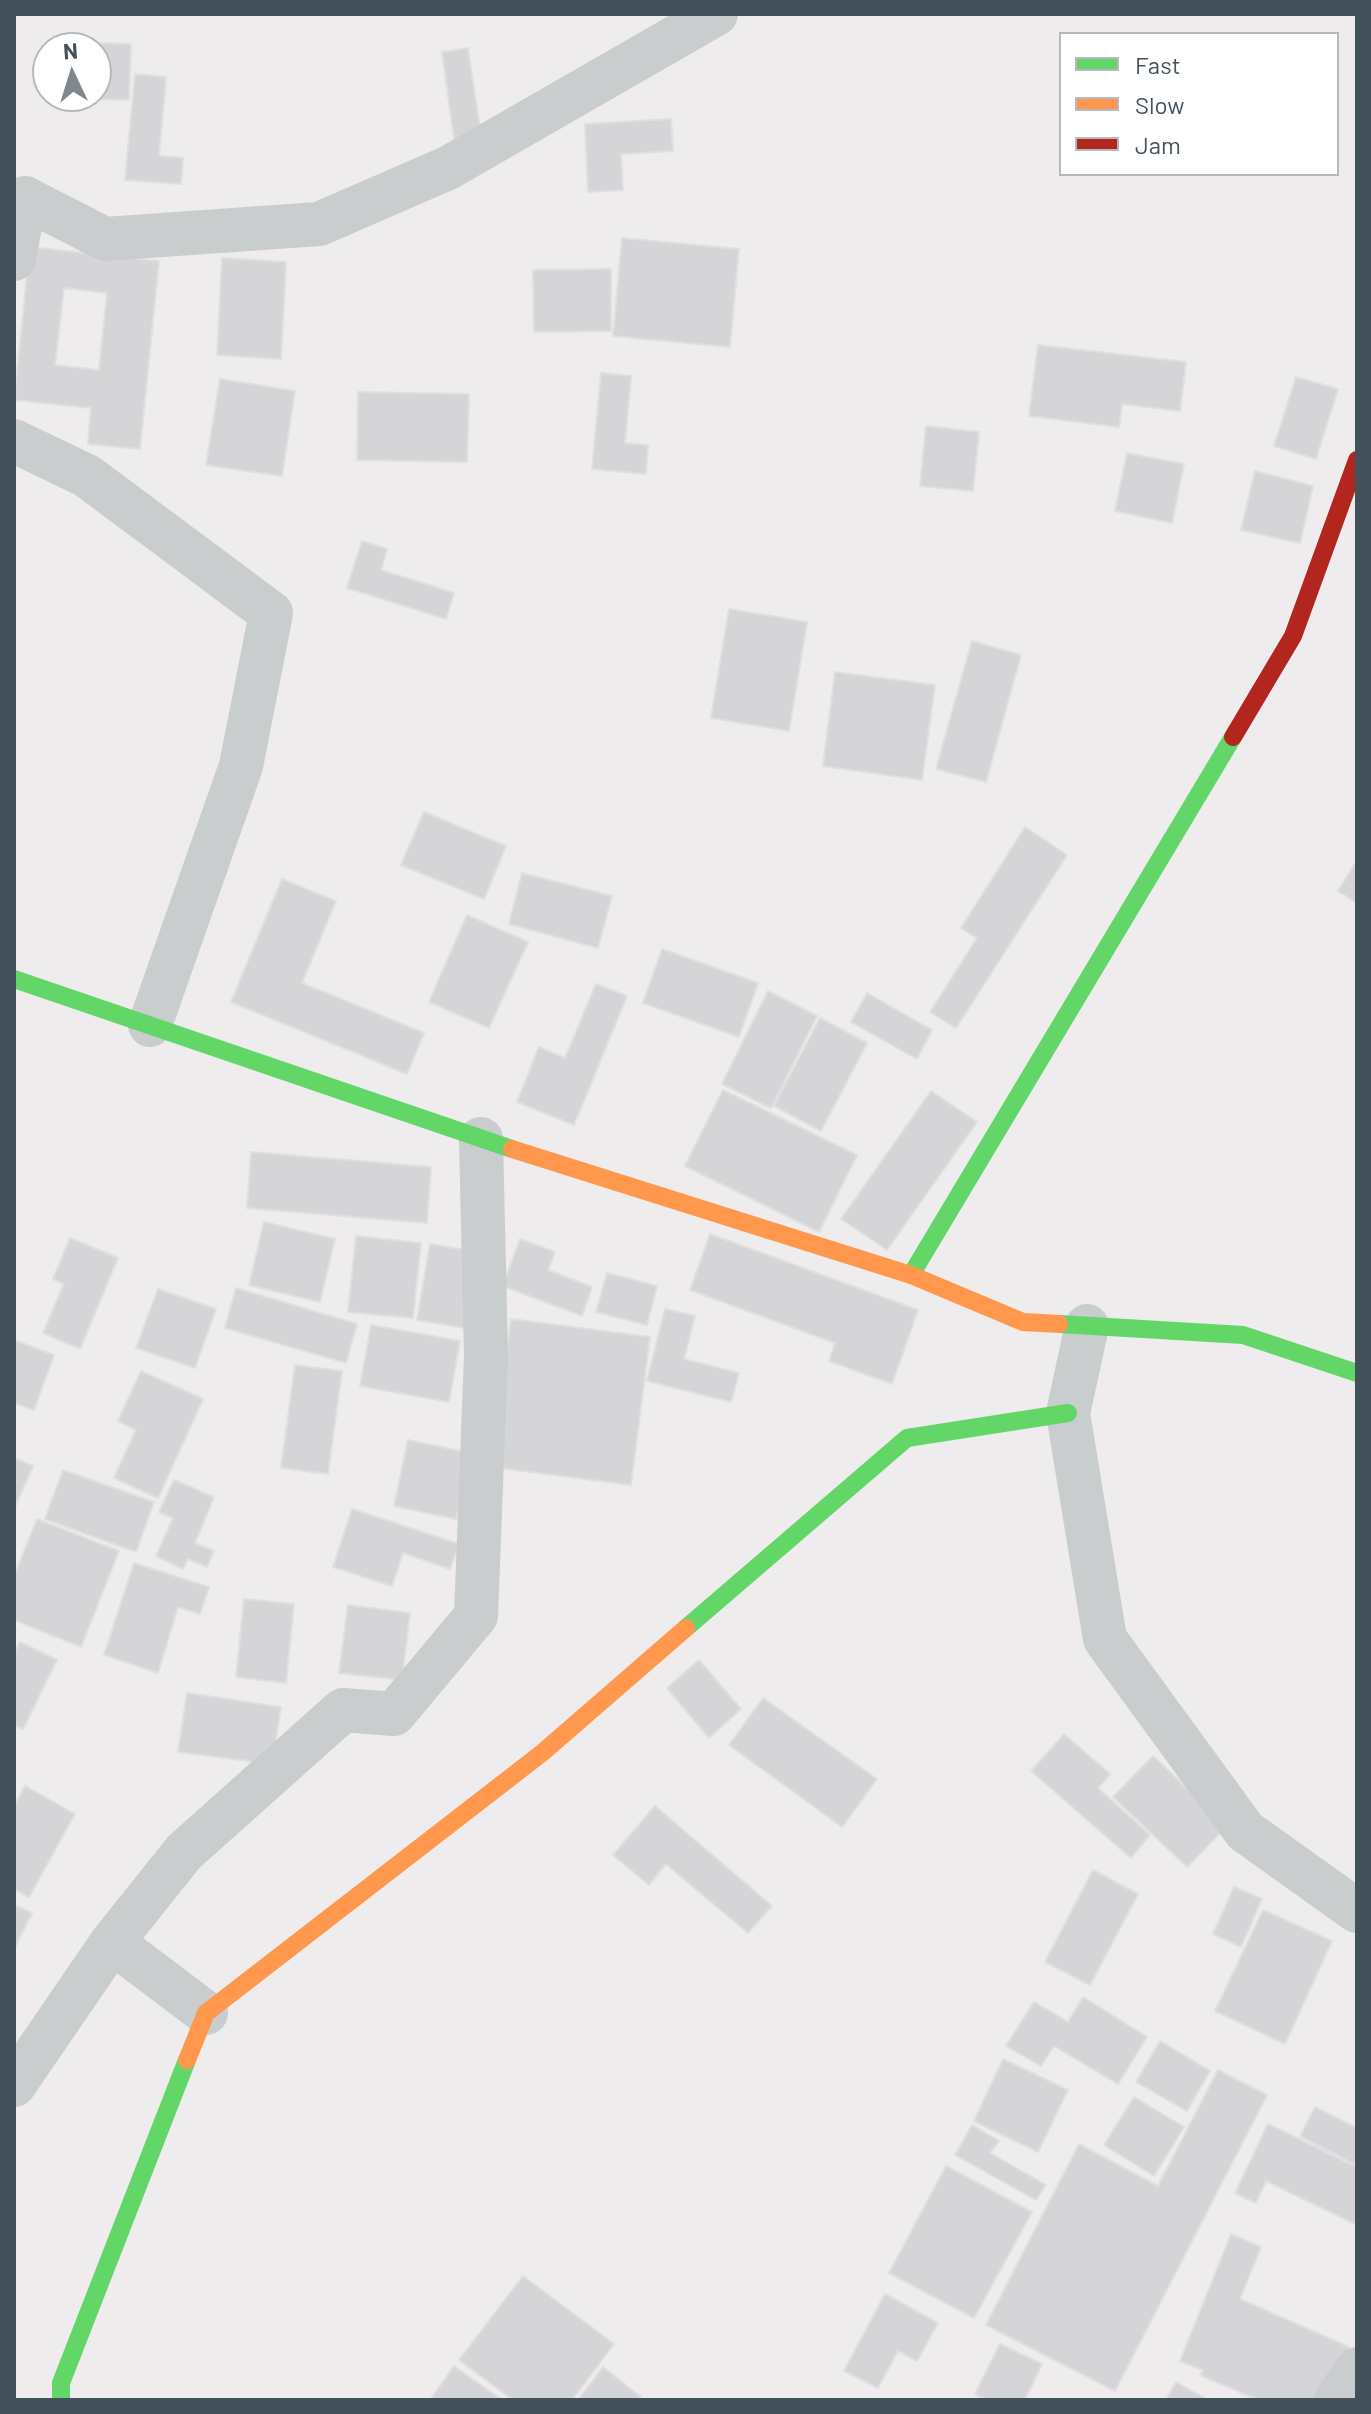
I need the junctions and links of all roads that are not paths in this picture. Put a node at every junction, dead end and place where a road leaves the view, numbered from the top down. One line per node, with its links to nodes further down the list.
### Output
1 (716, 14): 2 (street)
2 (14, 259)
3 (14, 441): 6 (street)
4 (1357, 460): 8 (street)
5 (14, 979): 6 (street)
6 (150, 1025): 7 (street)
7 (481, 1139): 8 (street); 13 (street)
8 (911, 1275): 9 (street)
9 (1087, 1326): 10 (street); 11 (street)
10 (1357, 1373)
11 (1068, 1413): 12 (street); 14 (street)
12 (1357, 1911)
13 (112, 1942): 14 (street); 15 (street)
14 (206, 2013): 17 (street)
15 (14, 2085)
16 (1357, 2369): 18 (street)
17 (61, 2400)
18 (1336, 2400)

